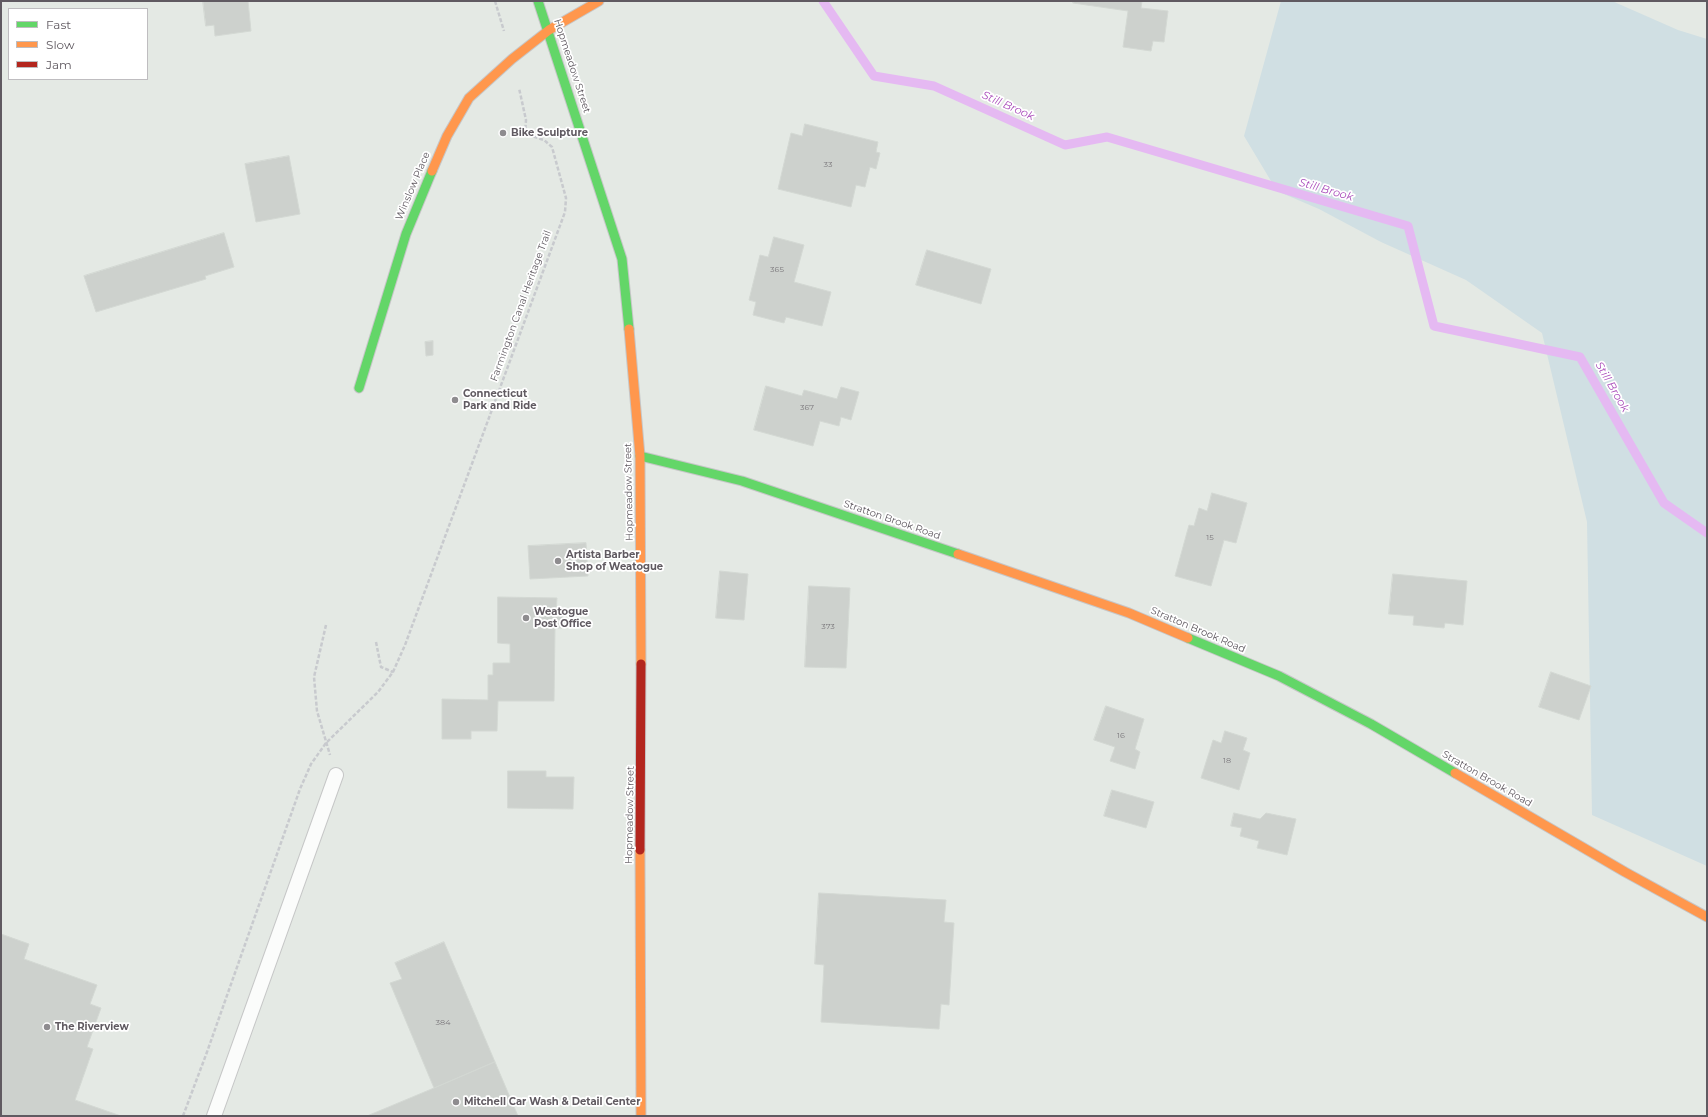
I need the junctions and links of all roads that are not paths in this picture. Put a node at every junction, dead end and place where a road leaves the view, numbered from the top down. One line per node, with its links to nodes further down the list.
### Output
1 (538, 1): 3 (main road, Hopmeadow Street)
2 (599, 1): 3 (main road, Winslow Place)
3 (549, 30): 4 (main road, Winslow Place); 5 (main road, Hopmeadow Street)
4 (359, 388)
5 (640, 456): 7 (main road, Stratton Brook Road); 9 (main road, Hopmeadow Street)
6 (336, 775): 8 (lane)
7 (1707, 916)
8 (214, 1116)
9 (641, 1116)

